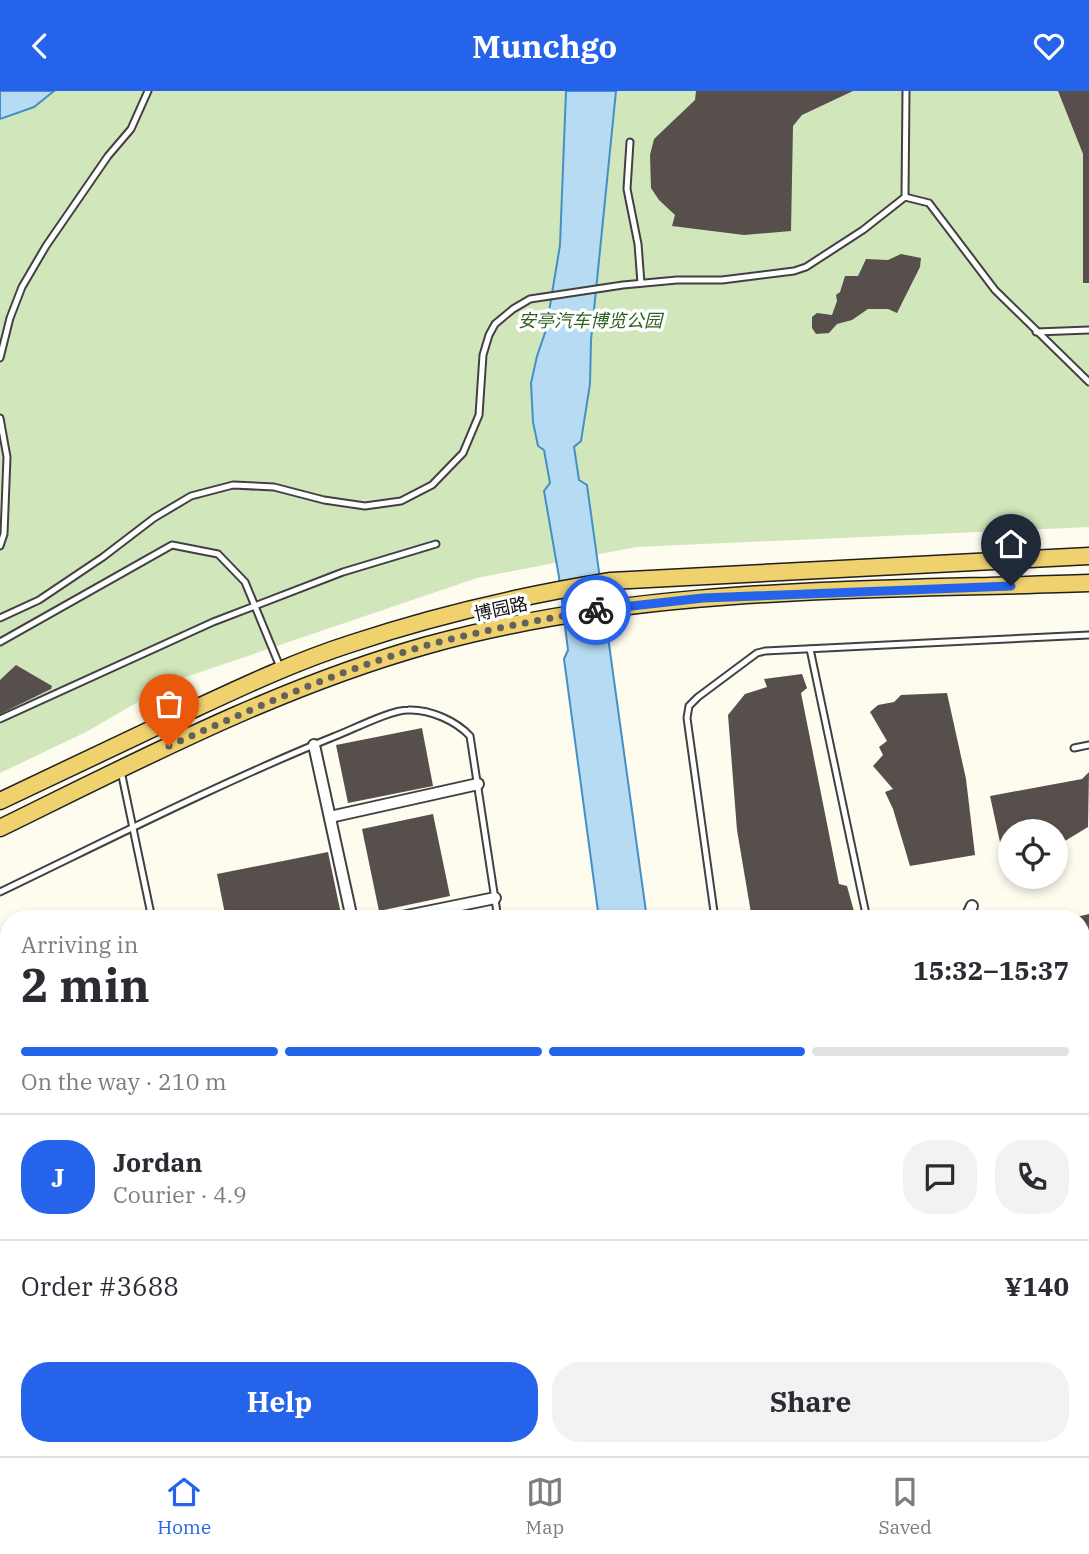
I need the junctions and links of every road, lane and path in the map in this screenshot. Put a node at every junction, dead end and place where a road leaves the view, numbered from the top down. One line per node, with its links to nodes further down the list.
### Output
1 (148, 91): 8 (lane)
2 (906, 91): 4 (lane)
3 (630, 142): 5 (lane)
4 (905, 197): 5 (lane); 7 (lane)
5 (641, 283): 16 (lane)
6 (1089, 330): 7 (lane)
7 (1036, 332): 9 (lane)
8 (0, 358)
9 (1089, 382)
10 (0, 418): 12 (lane)
11 (436, 544): 15 (lane)
12 (0, 546)
13 (1089, 556): 20 (main road, 博园路)
14 (1089, 583): 25 (main road, 博园路)
15 (255, 606): 18 (lane); 20 (lane); 21 (lane)
16 (0, 618)
17 (1089, 635): 19 (lane)
18 (0, 642)
19 (810, 649): 38 (lane); 39 (lane)
20 (281, 670): 27 (main road, 博园路)
21 (0, 719)
22 (314, 745): 26 (lane); 28 (street); 29 (lane)
23 (1089, 745): 24 (lane)
24 (1074, 748)
25 (120, 768): 29 (lane); 30 (main road, 博园路)
26 (478, 785): 28 (street); 32 (lane)
27 (0, 801)
28 (330, 817): 35 (street)
29 (133, 827): 31 (lane); 34 (lane)
30 (0, 828)
31 (0, 893)
32 (495, 898): 36 (street); 37 (lane)
33 (972, 906): 40 (street)
34 (150, 910)
35 (350, 910)
36 (436, 910)
37 (497, 910)
38 (714, 910)
39 (865, 910)
40 (970, 910)

